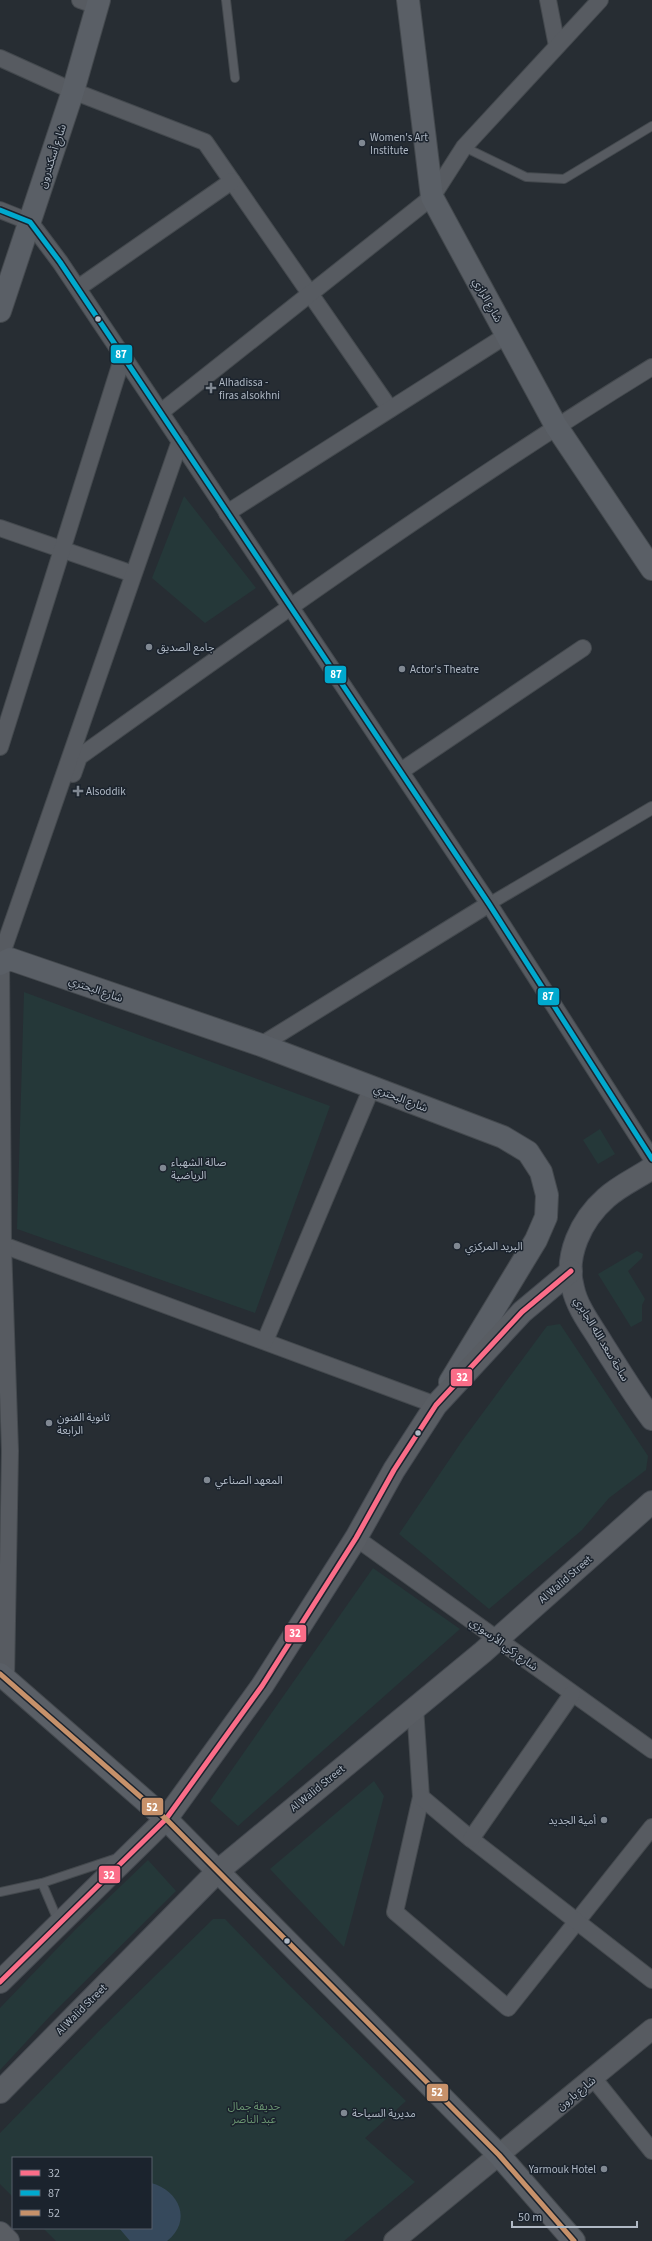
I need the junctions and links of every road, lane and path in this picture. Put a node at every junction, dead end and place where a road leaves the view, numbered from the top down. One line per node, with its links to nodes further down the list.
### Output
1 (226, 0): 8 (lane)
2 (408, 0): 13 (main road, شارع الرازي)
3 (548, 0): 6 (street)
4 (600, 0): 6 (street)
5 (92, 2): 9 (main road, شارع أسكندرون)
6 (557, 46): 11 (street)
7 (1, 61): 9 (street)
8 (235, 78)
9 (73, 90): 12 (street); 15 (main road, شارع أسكندرون)
10 (652, 126): 11 (lane)
11 (464, 147): 13 (street)
12 (232, 181): 16 (street); 17 (street)
13 (432, 197): 17 (street); 19 (main road, شارع الرازي)
14 (0, 210): 15 (street)
15 (30, 222): 16 (street); 18 (main road, شارع أسكندرون)
16 (78, 288): 20 (street)
17 (309, 294): 22 (street); 23 (street)
18 (0, 311)
19 (507, 335): 22 (street); 24 (main road, شارع الرازي)
20 (123, 356): 23 (street); 28 (street)
21 (652, 368): 24 (street)
22 (390, 409): 26 (street)
23 (161, 412): 25 (street)
24 (556, 426): 29 (main road, شارع الرازي); 31 (street)
25 (180, 441): 26 (street); 30 (street)
26 (227, 513): 31 (street)
27 (0, 528): 28 (street)
28 (62, 549): 30 (street); 33 (street)
29 (652, 569)
30 (133, 574): 37 (street)
31 (291, 605): 34 (street); 37 (street)
32 (583, 648): 34 (street)
33 (0, 747)
34 (401, 771): 36 (street)
35 (652, 808): 36 (street)
36 (489, 904): 38 (street); 40 (street)
37 (4, 962): 38 (main road, شارع البحتري); 42 (street)
38 (261, 1045): 39 (main road, شارع البحتري)
39 (372, 1087): 44 (street); 45 (main road, شارع البحتري)
40 (652, 1159)
41 (652, 1168): 43 (main road, ساحة سعد الله الجابري)
42 (3, 1245): 44 (street); 47 (street)
43 (571, 1271): 45 (main road); 46 (main road, ساحة سعد الله الجابري)
44 (265, 1341): 45 (street)
45 (436, 1405): 49 (main road)
46 (652, 1419)
47 (5, 1446): 51 (street)
48 (652, 1502): 50 (main road, Al Walid Street)
49 (356, 1538): 50 (street, شارع زكي الأرسوزي); 56 (main road)
50 (497, 1640): 52 (street, شارع زكي الأرسوزي); 53 (main road, Al Walid Street)
51 (3, 1677): 56 (main road)
52 (572, 1694): 54 (street, شارع زكي الأرسوزي); 58 (street)
53 (415, 1707): 55 (street); 60 (main road, Al Walid Street)
54 (652, 1750)
55 (421, 1797): 58 (street); 63 (street)
56 (166, 1819): 59 (main road); 60 (main road)
57 (652, 1827): 63 (street)
58 (471, 1839): 63 (street)
59 (131, 1854): 61 (lane); 64 (main road)
60 (218, 1871): 69 (main road, Al Walid Street); 71 (main road)
61 (42, 1883): 62 (lane); 64 (lane)
62 (0, 1892)
63 (577, 1921): 65 (street)
64 (60, 1924): 66 (main road)
65 (652, 1980)
66 (0, 1982)
67 (652, 2029): 68 (street, شارع بارون)
68 (594, 2079): 70 (street); 71 (street, شارع بارون)
69 (0, 2092)
70 (652, 2151)
71 (499, 2155): 74 (street, شارع بارون); 75 (main road)
72 (0, 2233): 73 (main road)
73 (8, 2241)
74 (394, 2241)
75 (574, 2241)

